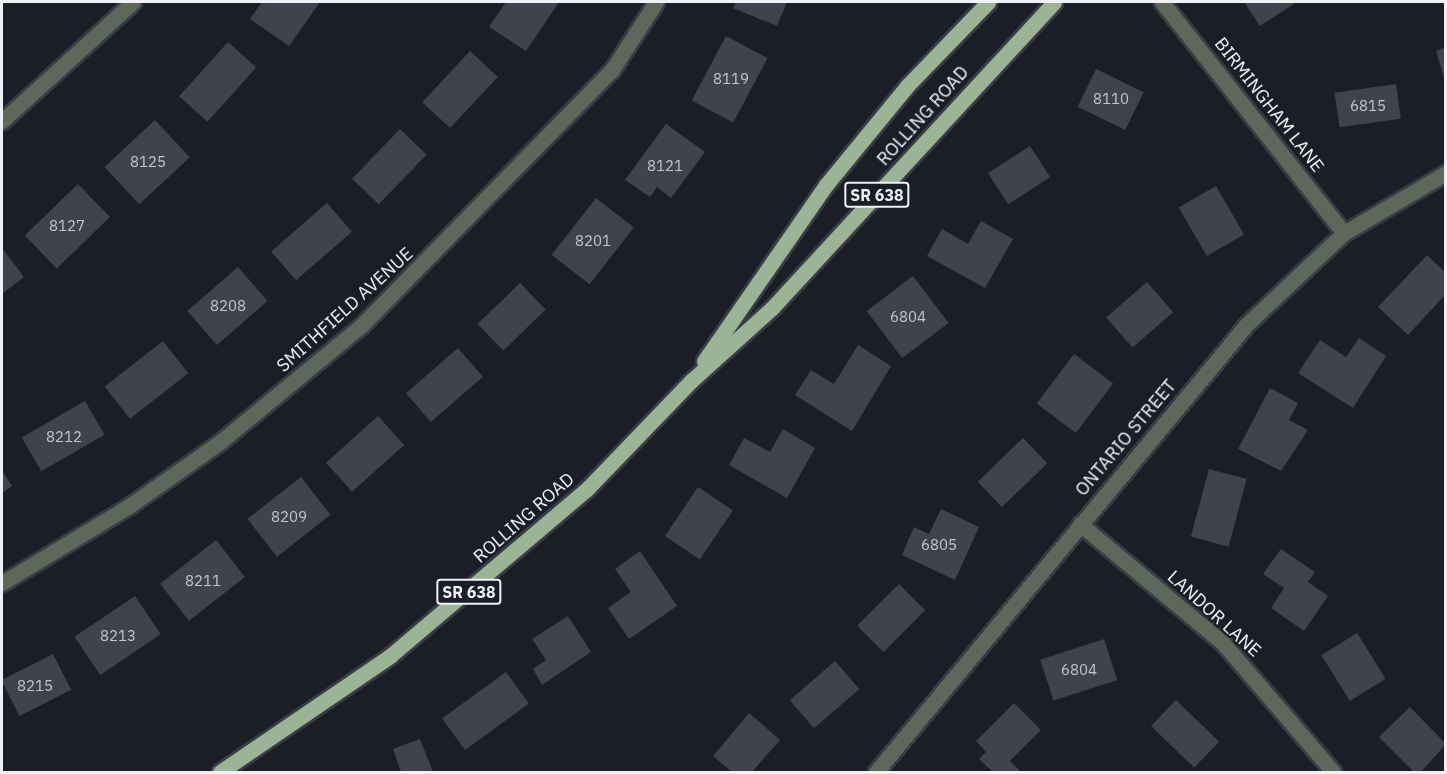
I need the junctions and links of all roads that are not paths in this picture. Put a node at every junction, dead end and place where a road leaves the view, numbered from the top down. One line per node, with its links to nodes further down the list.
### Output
1 (133, 2): 6 (street)
2 (657, 2): 11 (street, SMITHFIELD AVENUE)
3 (987, 2): 9 (main road, ROLLING ROAD / SR 638)
4 (1054, 2): 9 (main road, ROLLING ROAD / SR 638)
5 (1162, 2): 8 (street, BIRMINGHAM LANE)
6 (2, 121)
7 (1446, 173): 8 (street, ONTARIO STREET)
8 (1344, 233): 10 (street, ONTARIO STREET)
9 (691, 381): 12 (main road, ROLLING ROAD / SR 638)
10 (1080, 524): 13 (street, ONTARIO STREET); 14 (street, LANDOR LANE)
11 (2, 583)
12 (220, 772)
13 (876, 772)
14 (1333, 772)

